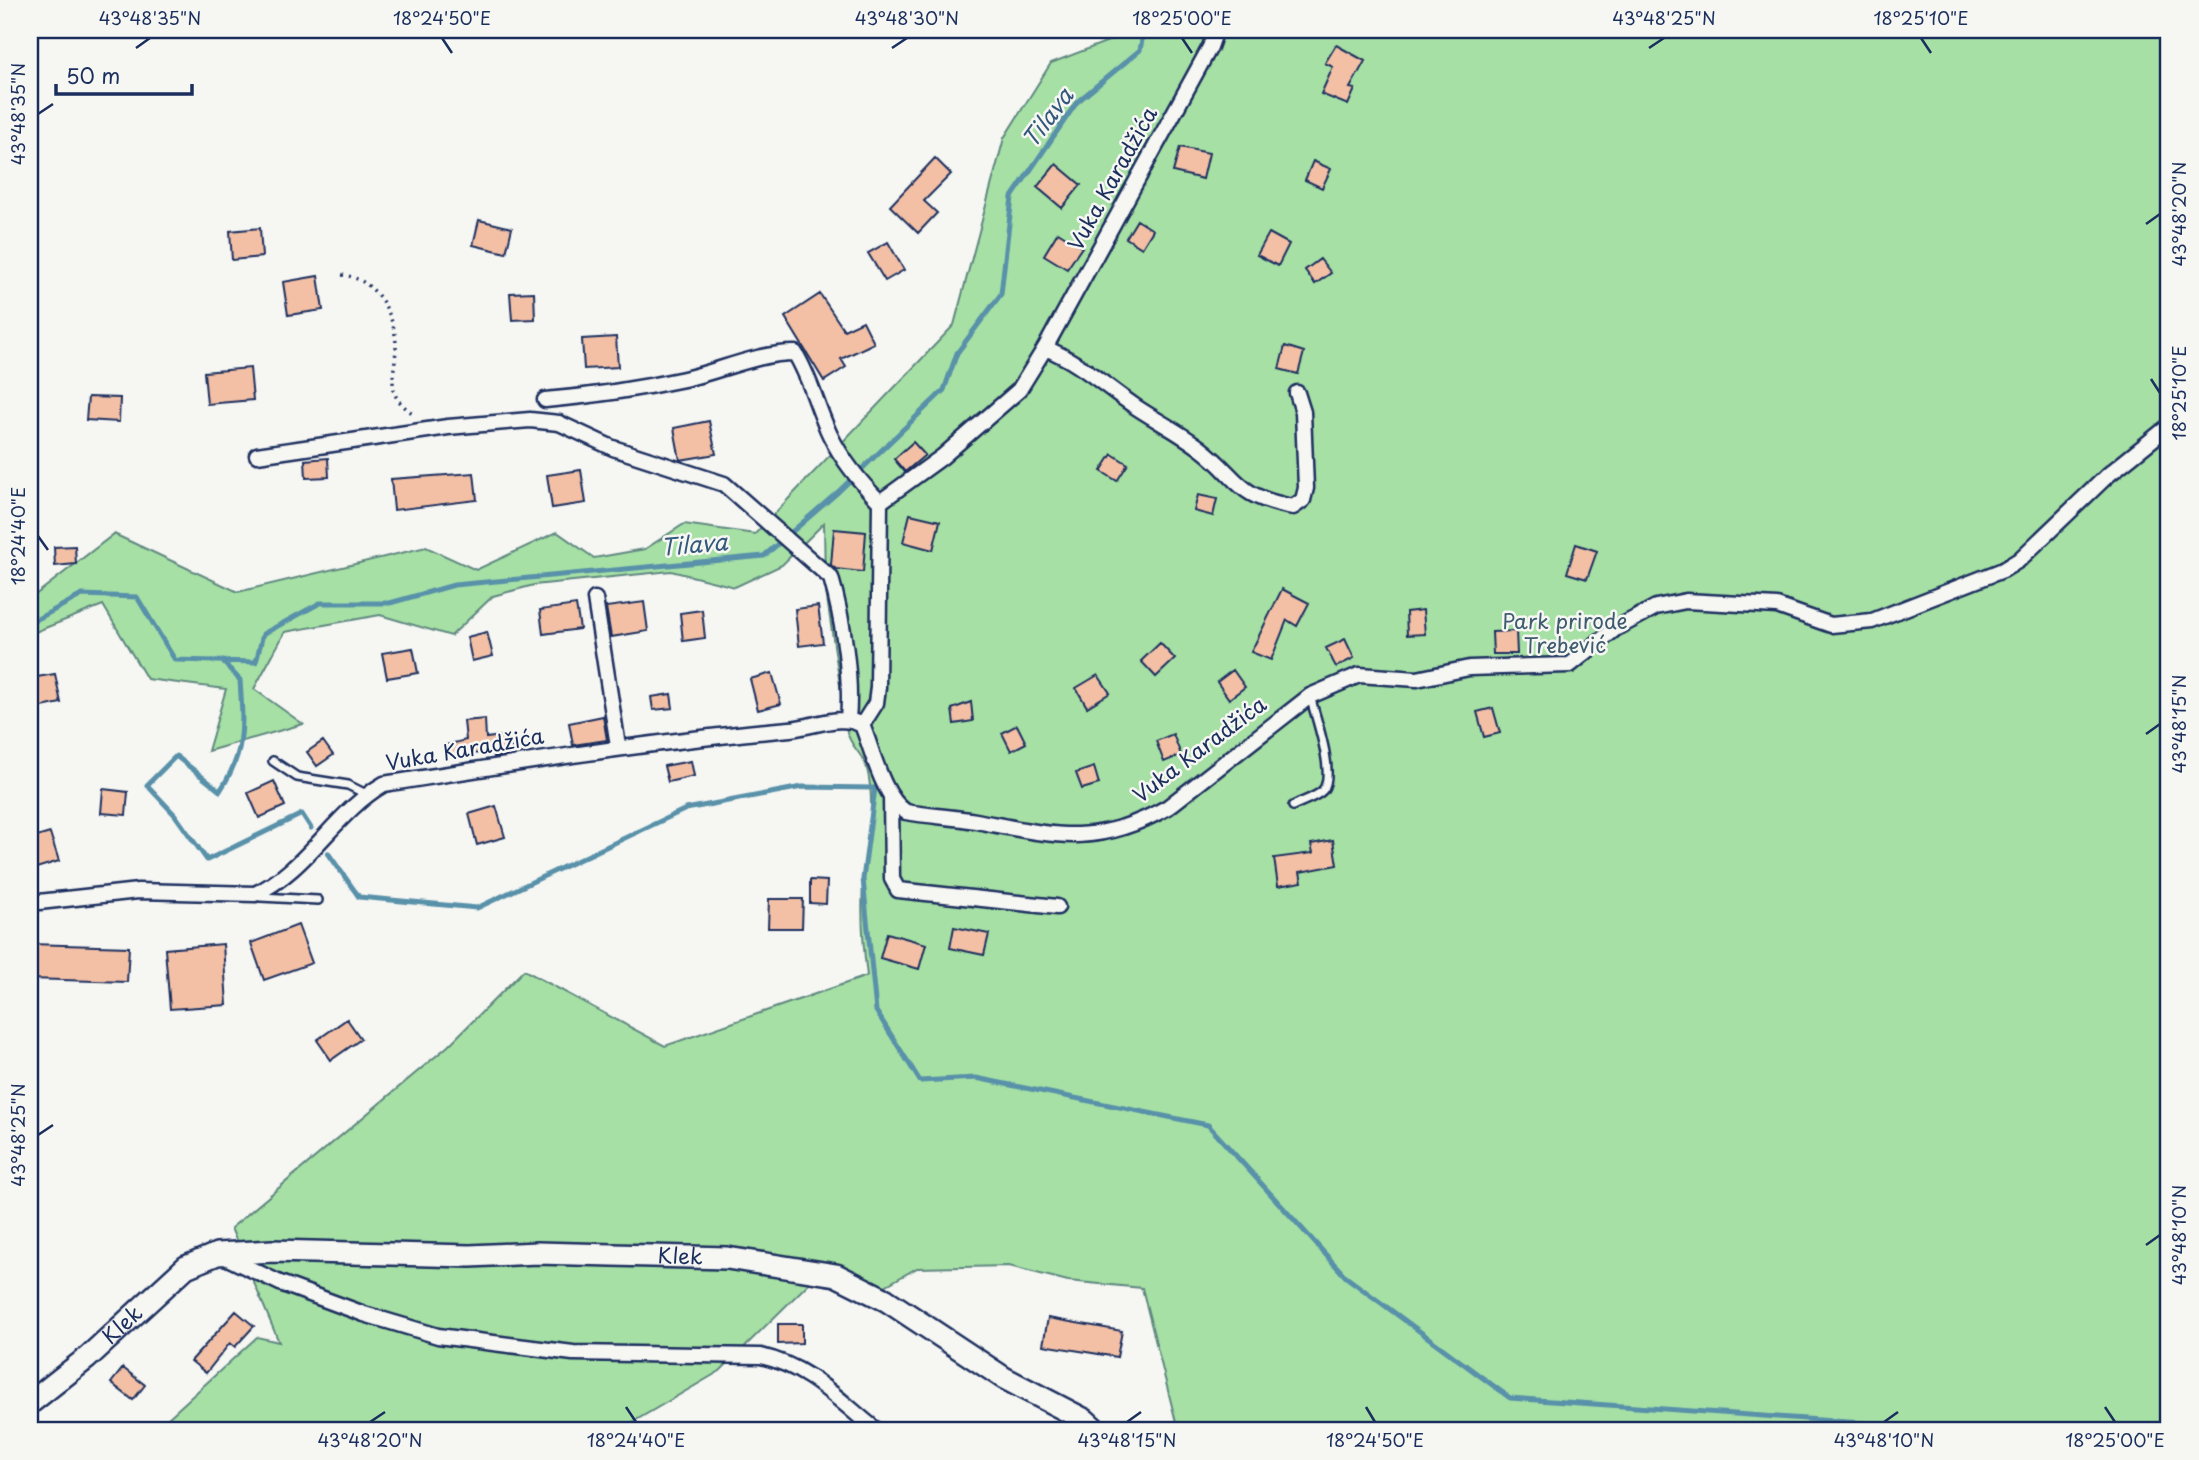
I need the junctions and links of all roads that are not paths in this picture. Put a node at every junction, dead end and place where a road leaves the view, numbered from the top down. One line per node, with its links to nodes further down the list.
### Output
1 (1216, 30): 2 (street, Vuka Karadžića)
2 (1045, 348): 3 (street); 7 (street, Vuka Karadžića)
3 (1297, 393)
4 (545, 400): 7 (street)
5 (2169, 426): 9 (street, Vuka Karadžića)
6 (257, 455): 10 (street)
7 (880, 502): 10 (street)
8 (595, 600): 11 (street)
9 (1310, 696): 14 (street, Vuka Karadžića); 15 (lane)
10 (855, 722): 11 (street, Vuka Karadžića); 14 (street)
11 (618, 746): 13 (street, Vuka Karadžića)
12 (273, 761): 13 (lane)
13 (366, 794): 16 (street, Vuka Karadžića)
14 (891, 795): 19 (street)
15 (1293, 806)
16 (255, 894): 17 (lane); 18 (street)
17 (318, 900)
18 (30, 903)
19 (1057, 907)
20 (217, 1254): 21 (street, Klek); 22 (street); 23 (street, Klek)
21 (30, 1403)
22 (876, 1430)
23 (1096, 1430)

